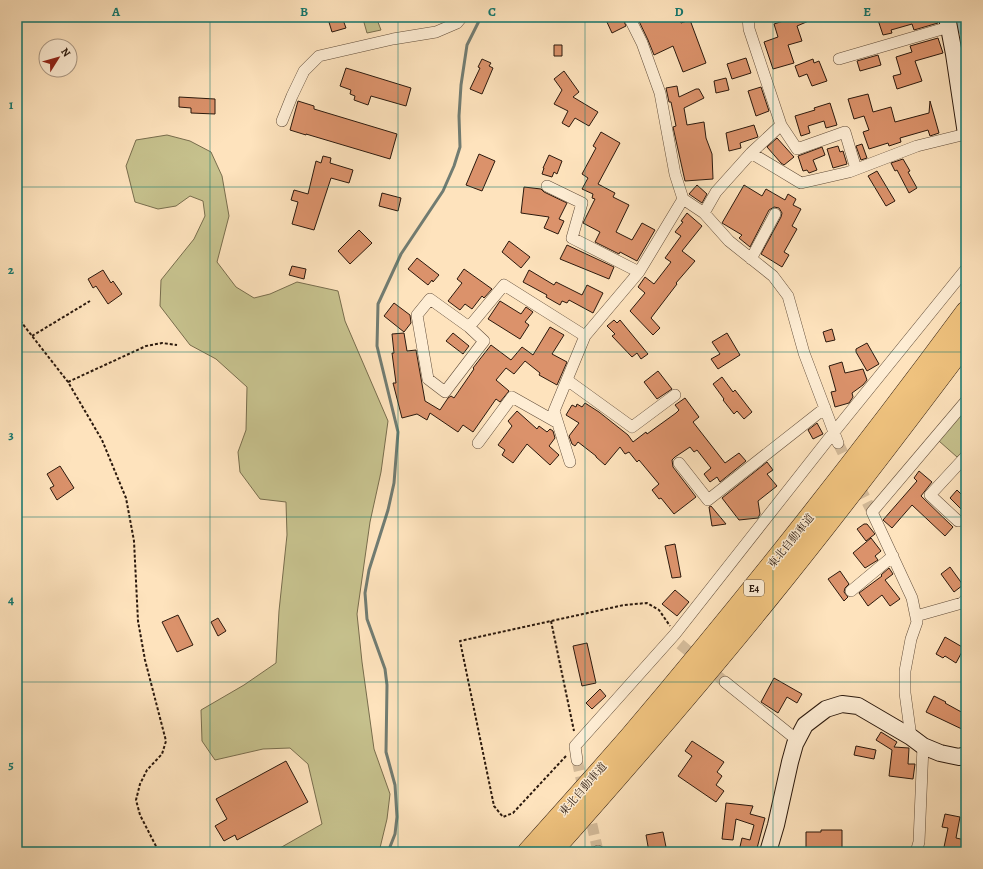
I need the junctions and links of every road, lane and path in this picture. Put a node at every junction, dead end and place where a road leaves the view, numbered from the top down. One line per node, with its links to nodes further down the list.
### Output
1 (462, 17): 6 (street)
2 (629, 17): 12 (street)
3 (748, 17): 7 (street)
4 (948, 22): 5 (street); 8 (street)
5 (839, 59)
6 (282, 122)
7 (781, 125): 9 (street); 10 (street)
8 (966, 134): 10 (street)
9 (751, 153): 10 (street); 13 (street)
10 (856, 169)
11 (547, 186): 18 (street)
12 (683, 199): 13 (street); 18 (street)
13 (704, 213): 15 (street)
14 (774, 214): 15 (street)
15 (751, 259): 31 (street)
16 (17, 262): 21 (path)
17 (966, 269): 33 (street)
18 (639, 272): 24 (street)
19 (90, 301): 23 (path)
20 (966, 312): 54 (highway, 東北自動車道 / E4)
21 (18, 319): 23 (path)
22 (469, 327): 22 (street); 24 (street)
23 (32, 336): 28 (path)
24 (585, 336): 27 (street)
25 (966, 342): 55 (highway, 東北自動車道 / E4)
26 (176, 346): 28 (path)
27 (567, 380): 29 (street); 32 (street)
28 (68, 382): 53 (path)
29 (675, 395)
30 (966, 401): 40 (street)
31 (825, 408): 33 (street); 38 (street)
32 (558, 423): 34 (street); 37 (street)
33 (834, 432): 35 (street); 45 (street)
34 (478, 443)
35 (838, 443)
36 (966, 456): 39 (street)
37 (570, 462)
38 (679, 463)
39 (958, 521)
40 (893, 556): 41 (street); 43 (street)
41 (850, 591)
42 (966, 599): 43 (street)
43 (916, 616): 49 (street)
44 (551, 621): 45 (path); 50 (path); 50 (path)
45 (675, 634): 46 (street); 50 (street)
46 (680, 644)
47 (725, 682): 48 (street)
48 (797, 740): 49 (street); 56 (street)
49 (917, 741): 51 (street); 57 (street)
50 (575, 746): 52 (street)
51 (966, 755)
52 (577, 760)
53 (159, 852)
54 (528, 852)
55 (551, 852)
56 (768, 852)
57 (916, 852)

